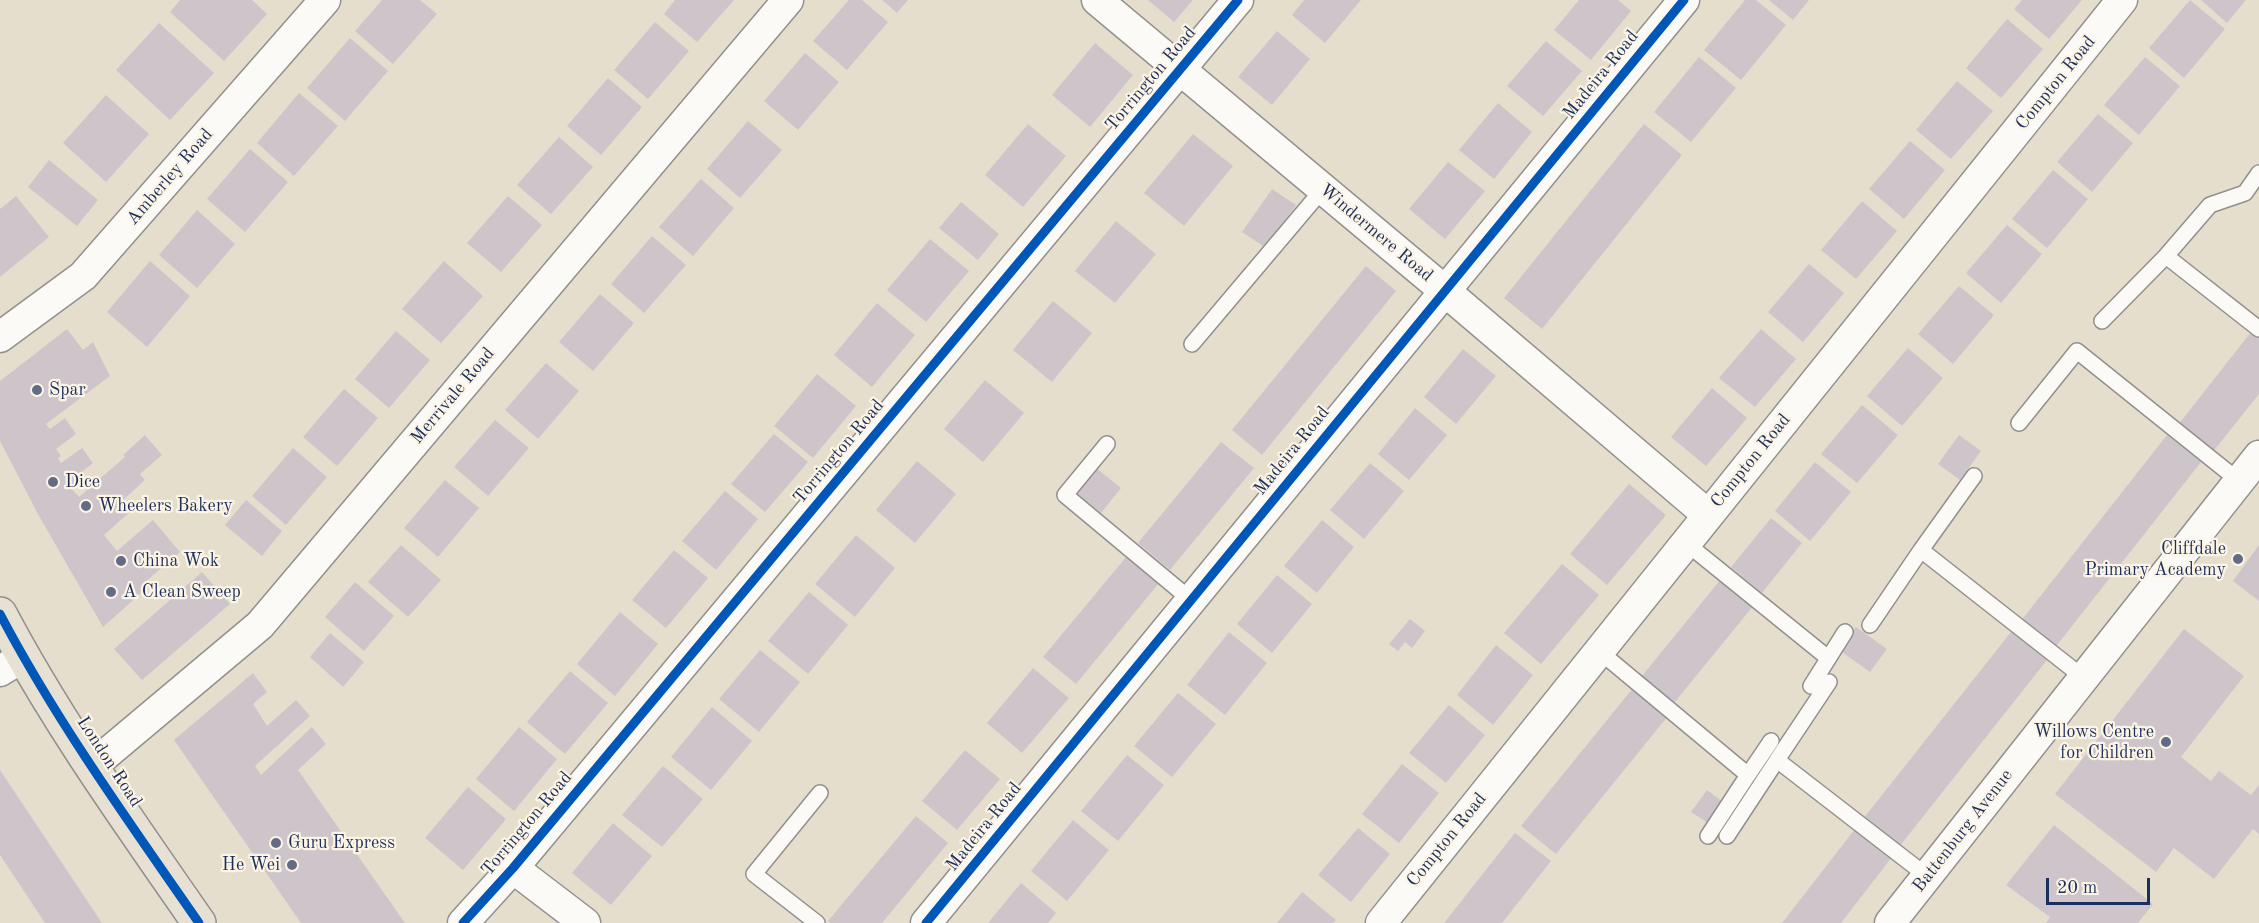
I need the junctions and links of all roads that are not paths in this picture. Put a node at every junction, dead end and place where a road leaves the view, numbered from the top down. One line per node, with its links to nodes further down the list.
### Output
1 (325, 0): 14 (street, Amberley Road)
2 (788, 0): 36 (street, Merrivale Road)
3 (1097, 0): 7 (street, Windermere Road)
4 (1238, 0): 7 (street, Torrington Road)
5 (1684, 0): 11 (street, Madeira Road)
6 (2122, 0): 21 (street, Compton Road)
7 (1180, 70): 9 (street, Windermere Road); 41 (street, Torrington Road)
8 (2259, 173): 10 (lane)
9 (1323, 189): 11 (street, Windermere Road); 15 (lane)
10 (2166, 256): 12 (lane); 13 (lane)
11 (1445, 291): 21 (street, Windermere Road); 24 (street, Madeira Road)
12 (2102, 321)
13 (2259, 329)
14 (0, 337)
15 (1192, 344)
16 (2019, 423): 20 (lane)
17 (1107, 444): 24 (lane)
18 (2259, 456): 20 (street, Battenburg Avenue)
19 (1974, 476): 23 (lane)
20 (2239, 481): 31 (street, Battenburg Avenue)
21 (1708, 514): 22 (street, Compton Road)
22 (1686, 543): 28 (street, Compton Road); 29 (lane)
23 (1921, 550): 26 (lane); 31 (lane)
24 (1191, 600): 47 (street, Madeira Road)
25 (0, 614): 30 (main road, London Road)
26 (1870, 625)
27 (1845, 632): 29 (lane)
28 (1599, 651): 37 (lane); 48 (street, Compton Road)
29 (1828, 658): 33 (lane)
30 (11, 664): 36 (main road, London Road)
31 (2084, 678): 42 (street, Battenburg Avenue)
32 (1829, 682): 35 (lane)
33 (1811, 686)
34 (1771, 741): 37 (lane)
35 (1777, 760): 40 (lane); 42 (lane)
36 (92, 766): 43 (main road, London Road)
37 (1748, 774): 39 (lane)
38 (820, 794): 46 (lane)
39 (1708, 836)
40 (1727, 836)
41 (513, 868): 44 (street, Torrington Road); 45 (street)
42 (1927, 876): 49 (street, Battenburg Avenue)
43 (199, 923)
44 (463, 923)
45 (585, 923)
46 (817, 923)
47 (926, 923)
48 (1381, 923)
49 (1890, 923)

